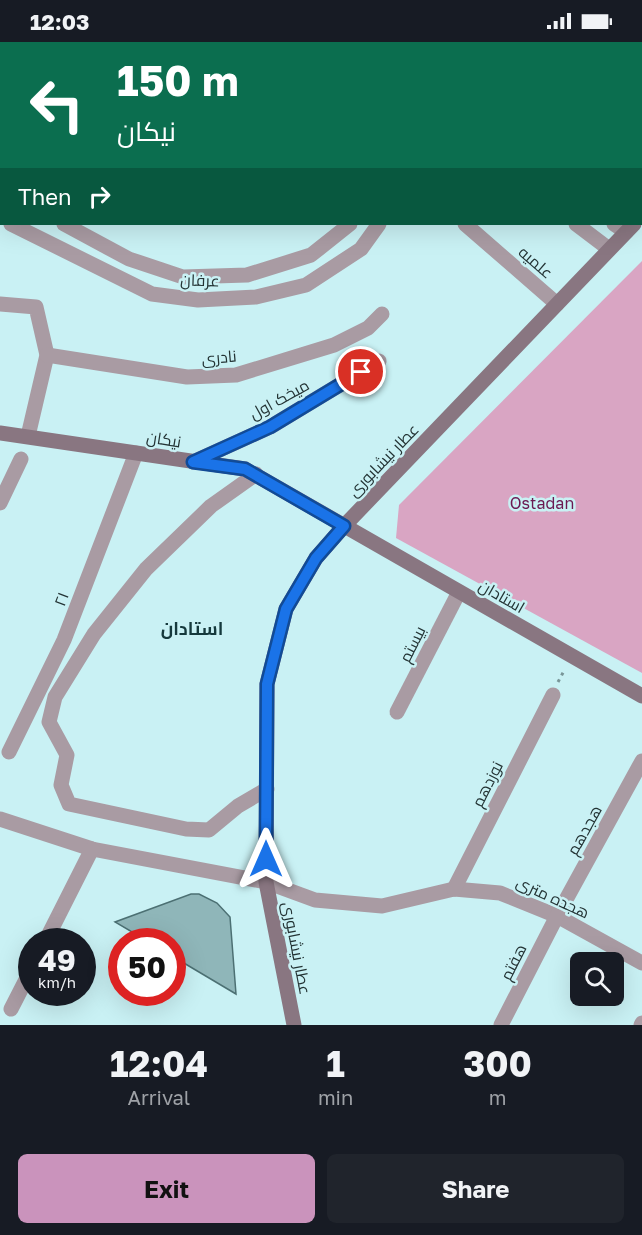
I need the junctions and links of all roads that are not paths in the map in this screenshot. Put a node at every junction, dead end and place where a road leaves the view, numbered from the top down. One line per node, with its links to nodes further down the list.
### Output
1 (13, 225): 4 (street, عرفان)
2 (66, 225): 3 (street, عرفان)
3 (349, 225)
4 (378, 225)
5 (466, 225): 10 (street, علمیه)
6 (577, 225): 8 (street)
7 (625, 226): 8 (main road, عطار نیشابوری)
8 (609, 249): 10 (main road, عطار نیشابوری)
9 (0, 304): 12 (street)
10 (557, 304): 21 (main road, عطار نیشابوری)
11 (382, 314): 12 (street, نادری)
12 (47, 356): 15 (street)
13 (379, 361): 18 (street, میخک اول)
14 (0, 433): 15 (main road, نیکان)
15 (28, 436): 16 (main road, نیکان)
16 (136, 453): 18 (main road, نیکان); 26 (street, ۲۱)
17 (21, 459): 20 (street)
18 (193, 462): 19 (main road, نیکان)
19 (256, 474): 21 (main road, نیکان); 28 (street)
20 (0, 503)
21 (344, 526): 22 (main road, استادان); 28 (main road, عطار نیشابوری)
22 (459, 592): 24 (main road, استادان); 25 (street, بیستم)
23 (553, 695): 32 (street, نوزدهم)
24 (642, 696)
25 (398, 712)
26 (9, 752)
27 (642, 761): 33 (street, هجدهم)
28 (267, 789): 31 (main road, عطار نیشابوری)
29 (0, 819): 30 (street, هجده متری)
30 (92, 849): 31 (street, هجده متری); 34 (street)
31 (266, 882): 32 (street, هجده متری); 38 (main road, عطار نیشابوری)
32 (454, 889): 33 (street, هجده متری)
33 (557, 916): 35 (street, هجده متری); 39 (street, هفتم)
34 (52, 928)
35 (642, 963)
36 (18, 995): 37 (street)
37 (11, 1009)
38 (294, 1025)
39 (501, 1025)

